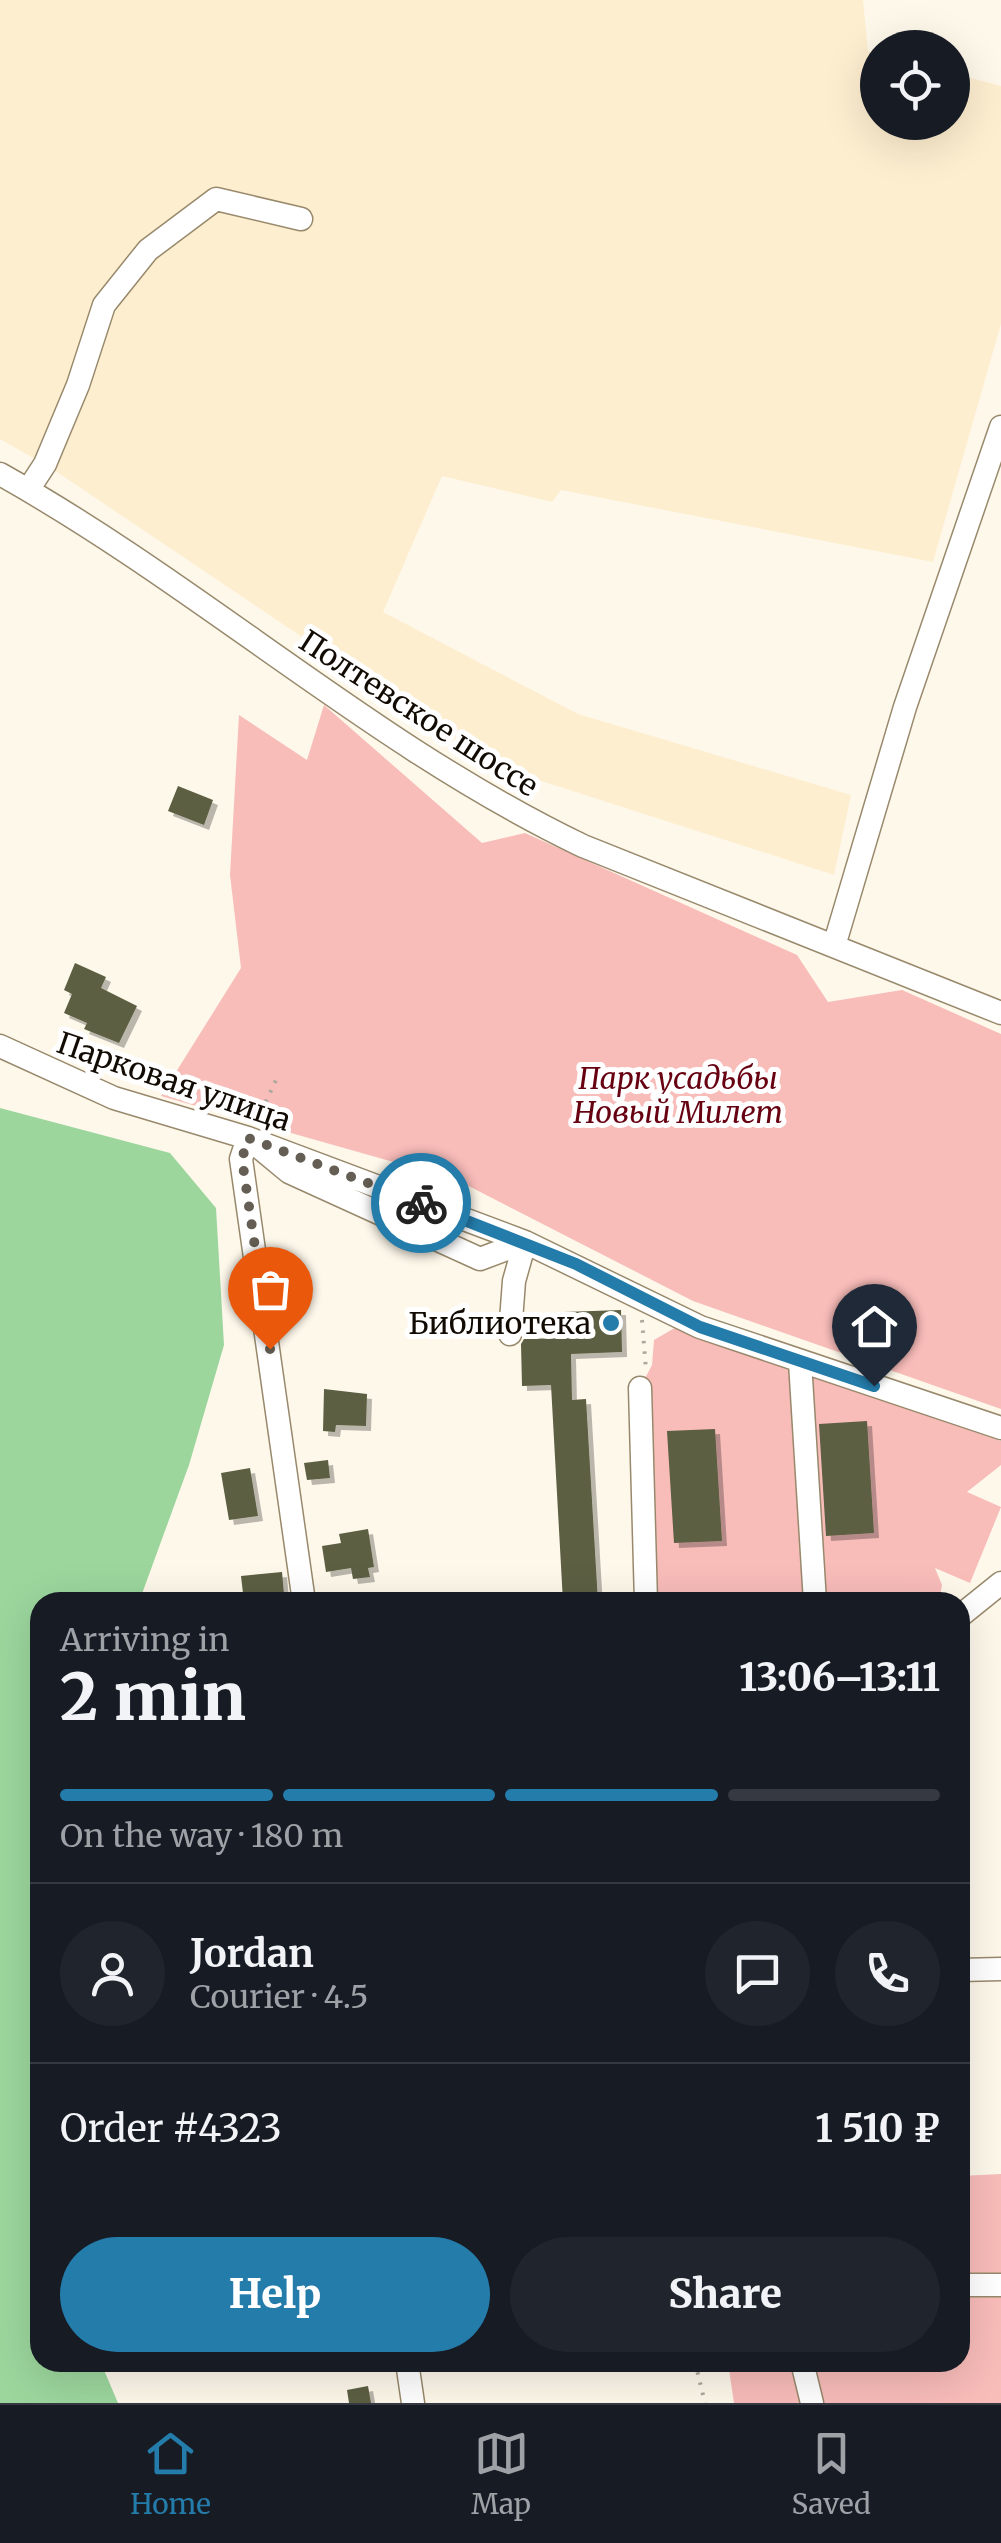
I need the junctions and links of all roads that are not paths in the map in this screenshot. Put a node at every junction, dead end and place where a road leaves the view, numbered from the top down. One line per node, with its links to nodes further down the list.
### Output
1 (300, 219): 4 (street)
2 (1001, 427): 5 (street)
3 (0, 474): 4 (street, Полтевское шоссе)
4 (28, 490): 5 (street, Полтевское шоссе)
5 (834, 946): 6 (street, Полтевское шоссе)
6 (1001, 1013)
7 (0, 1046): 8 (street, Парковая улица)
8 (248, 1138): 9 (street, Парковая улица); 9 (street); 15 (street)
9 (525, 1242): 10 (street); 11 (street, Парковая улица)
10 (510, 1334)
11 (800, 1362): 13 (street, Парковая улица); 17 (street)
12 (640, 1388): 16 (street)
13 (1001, 1428)
14 (1001, 1584): 18 (street)
15 (303, 1592)
16 (646, 1592)
17 (814, 1592)
18 (970, 1608)
19 (1001, 1969): 20 (street)
20 (970, 1970)
21 (970, 2285): 22 (street)
22 (1001, 2285)
23 (409, 2372): 25 (street)
24 (804, 2372): 26 (street)
25 (414, 2403)
26 (812, 2403)

